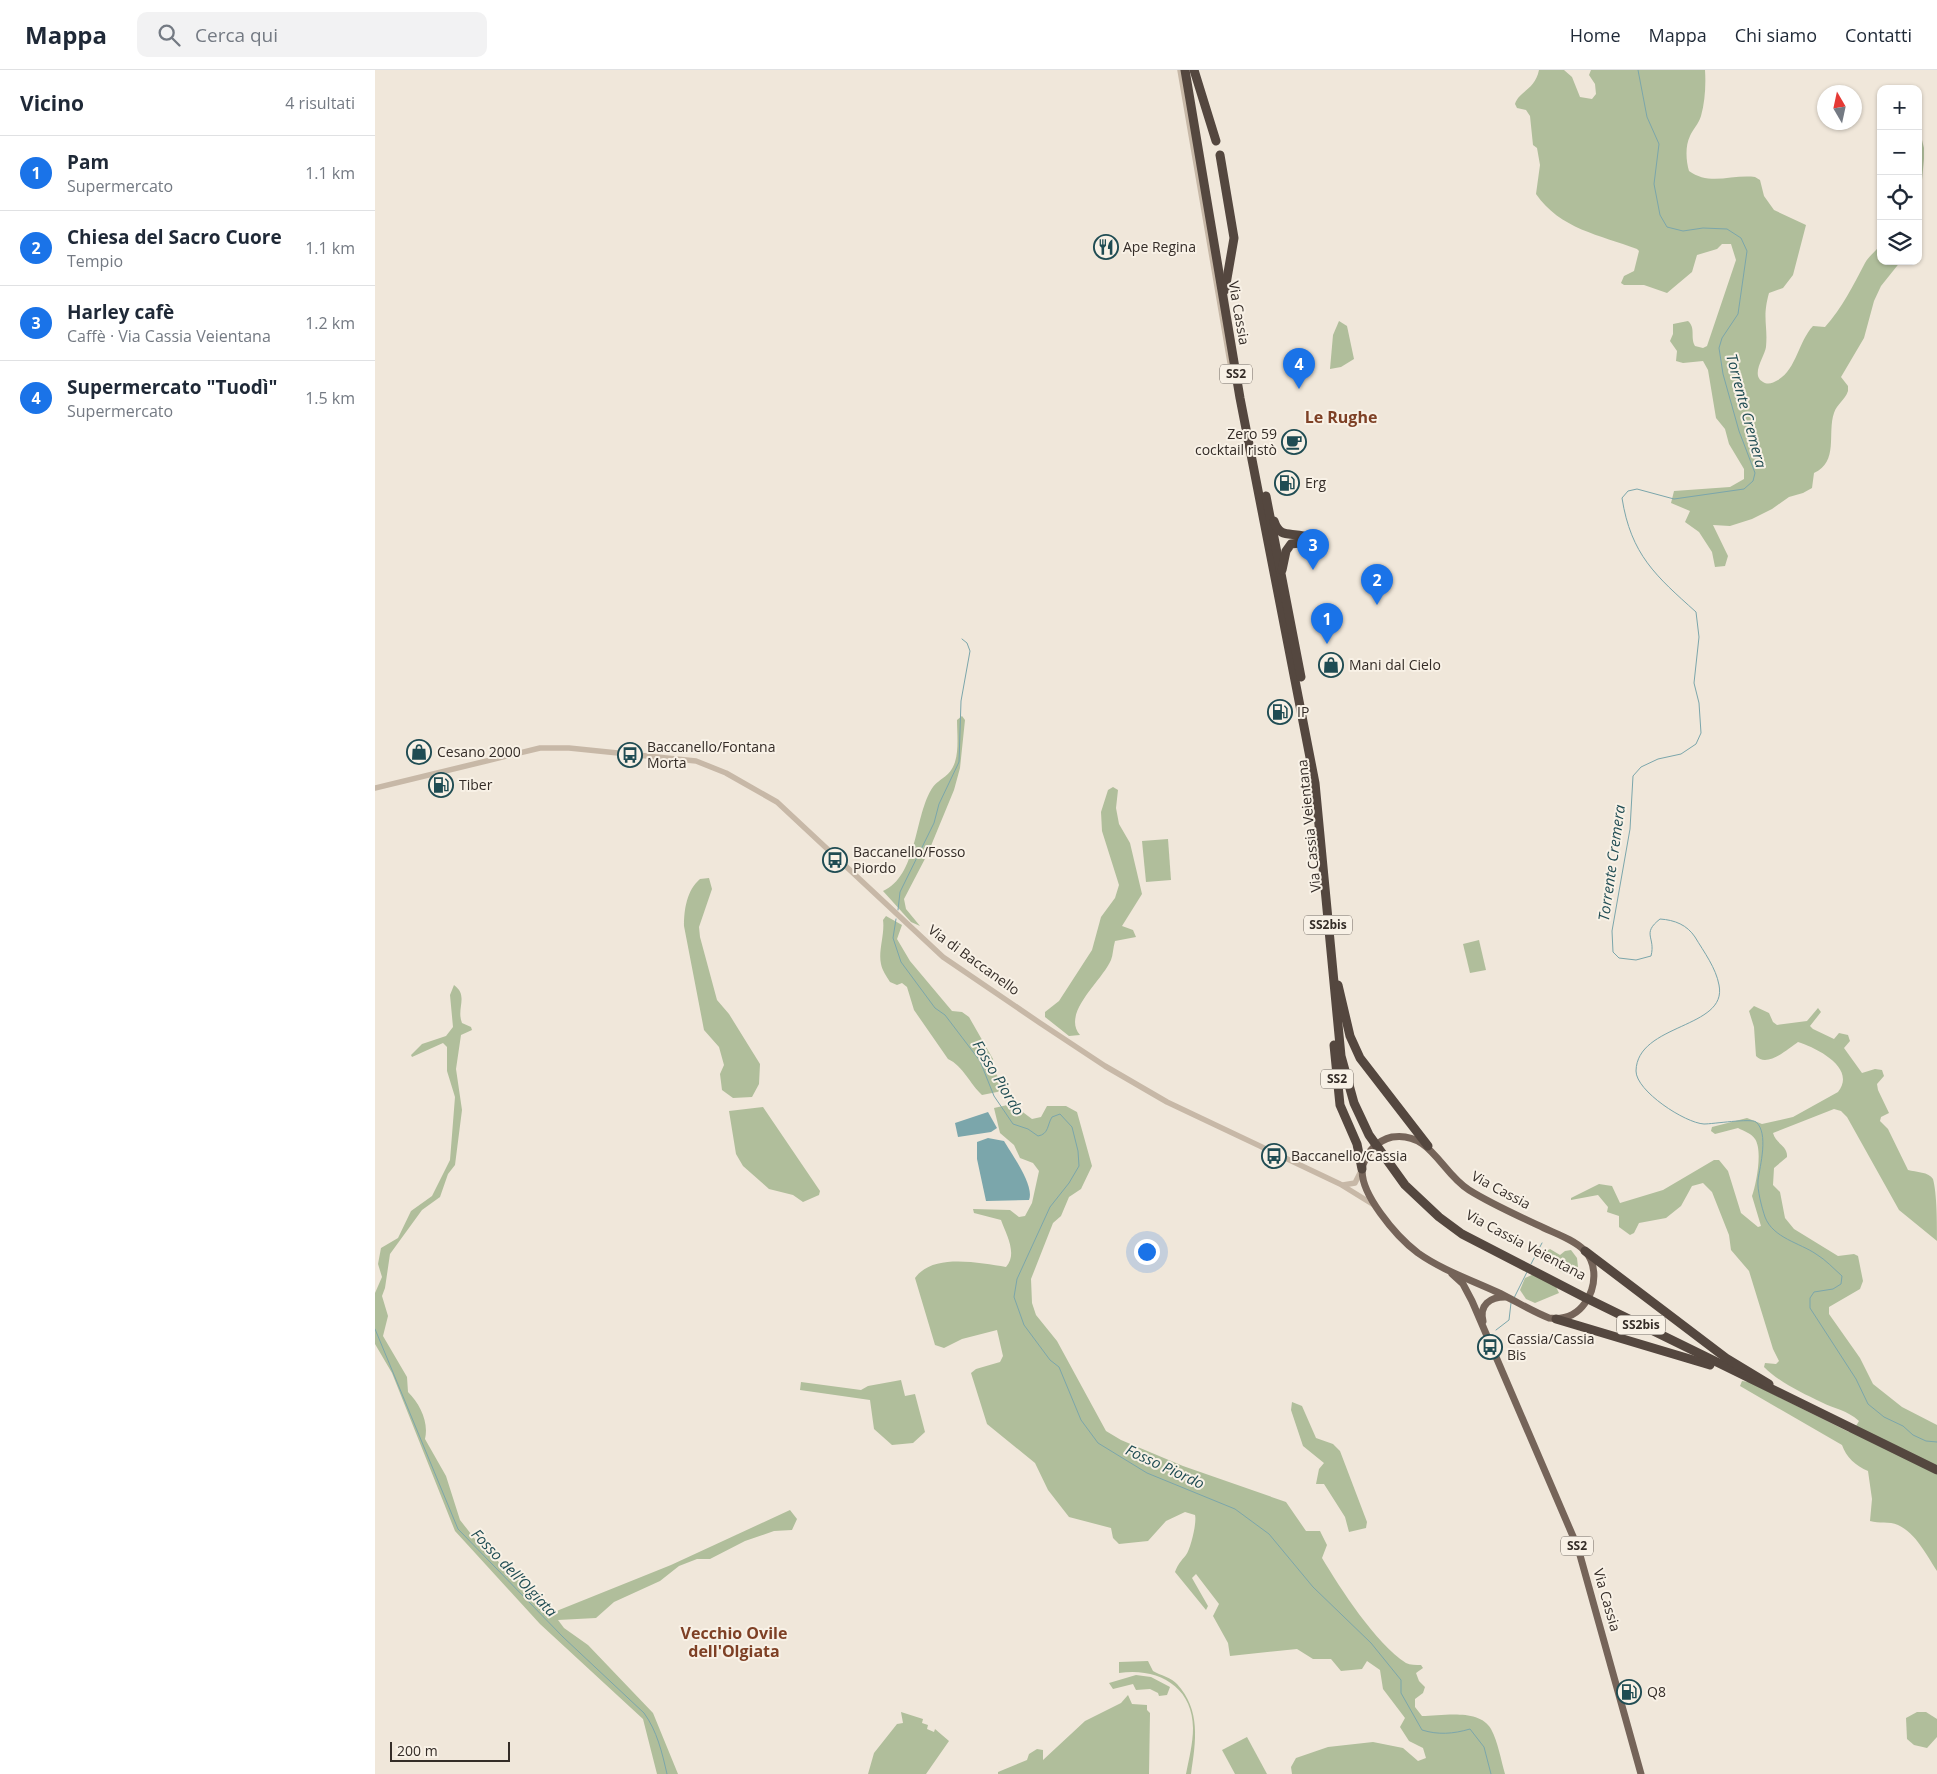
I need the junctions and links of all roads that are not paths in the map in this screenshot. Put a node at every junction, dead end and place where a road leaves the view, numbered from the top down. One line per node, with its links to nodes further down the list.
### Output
1 (1181, 70): 6 (street)
2 (1185, 70): 6 (highway, Via Cassia / SS2)
3 (1189, 70): 6 (highway, Via Cassia / SS2)
4 (1194, 70): 5 (highway)
5 (1216, 141)
6 (1197, 144): 8 (highway, Via Cassia / SS2)
7 (1220, 155): 9 (highway)
8 (1199, 158): 9 (highway, Via Cassia / SS2); 10 (street); 12 (highway, Via Cassia / SS2)
9 (1225, 290): 11 (highway, Via Cassia / SS2)
10 (1250, 468): 12 (highway)
11 (1269, 510): 13 (highway, Via Cassia / SS2); 13 (highway)
12 (1267, 535): 14 (highway, Via Cassia / SS2)
13 (1281, 572): 16 (highway, Via Cassia Veientana / SS2bis)
14 (1278, 590): 16 (highway, Via Cassia Veientana / SS2bis)
15 (375, 788): 20 (street, Via di Baccanello)
16 (1334, 968): 17 (highway, Via Cassia Veientana / SS2bis)
17 (1336, 985): 18 (highway, SS2); 19 (highway, SS2); 24 (highway, Via Cassia Veientana / SS2bis)
18 (1428, 1146): 19 (main road, Via Cassia / SS2); 22 (main road, Via Cassia / SS2)
19 (1362, 1169): 20 (street); 21 (main road, Via Cassia / SS2)
20 (1340, 1184): 21 (street, Via di Baccanello)
21 (1376, 1206): 23 (main road, Via Cassia / SS2)
22 (1585, 1250): 26 (main road); 29 (highway)
23 (1444, 1267): 25 (main road, Via Cassia / SS2); 27 (main road, Via Cassia / SS2)
24 (1532, 1267): 28 (highway, Via Cassia Veientana / SS2bis); 29 (highway, Via Cassia Veientana / SS2bis)
25 (1511, 1299): 26 (main road, Via Cassia / SS2); 27 (main road, Via Cassia / SS2)
26 (1557, 1319): 28 (highway)
27 (1484, 1329): 33 (main road, Via Cassia / SS2)
28 (1748, 1379): 30 (highway, Via Cassia Veientana / SS2bis)
29 (1769, 1384): 30 (highway, Via Cassia Veientana / SS2bis)
30 (1851, 1427): 31 (highway, Via Cassia Veientana / SS2bis); 32 (highway, Via Cassia Veientana / SS2bis)
31 (1937, 1465)
32 (1937, 1470)
33 (1641, 1774)

